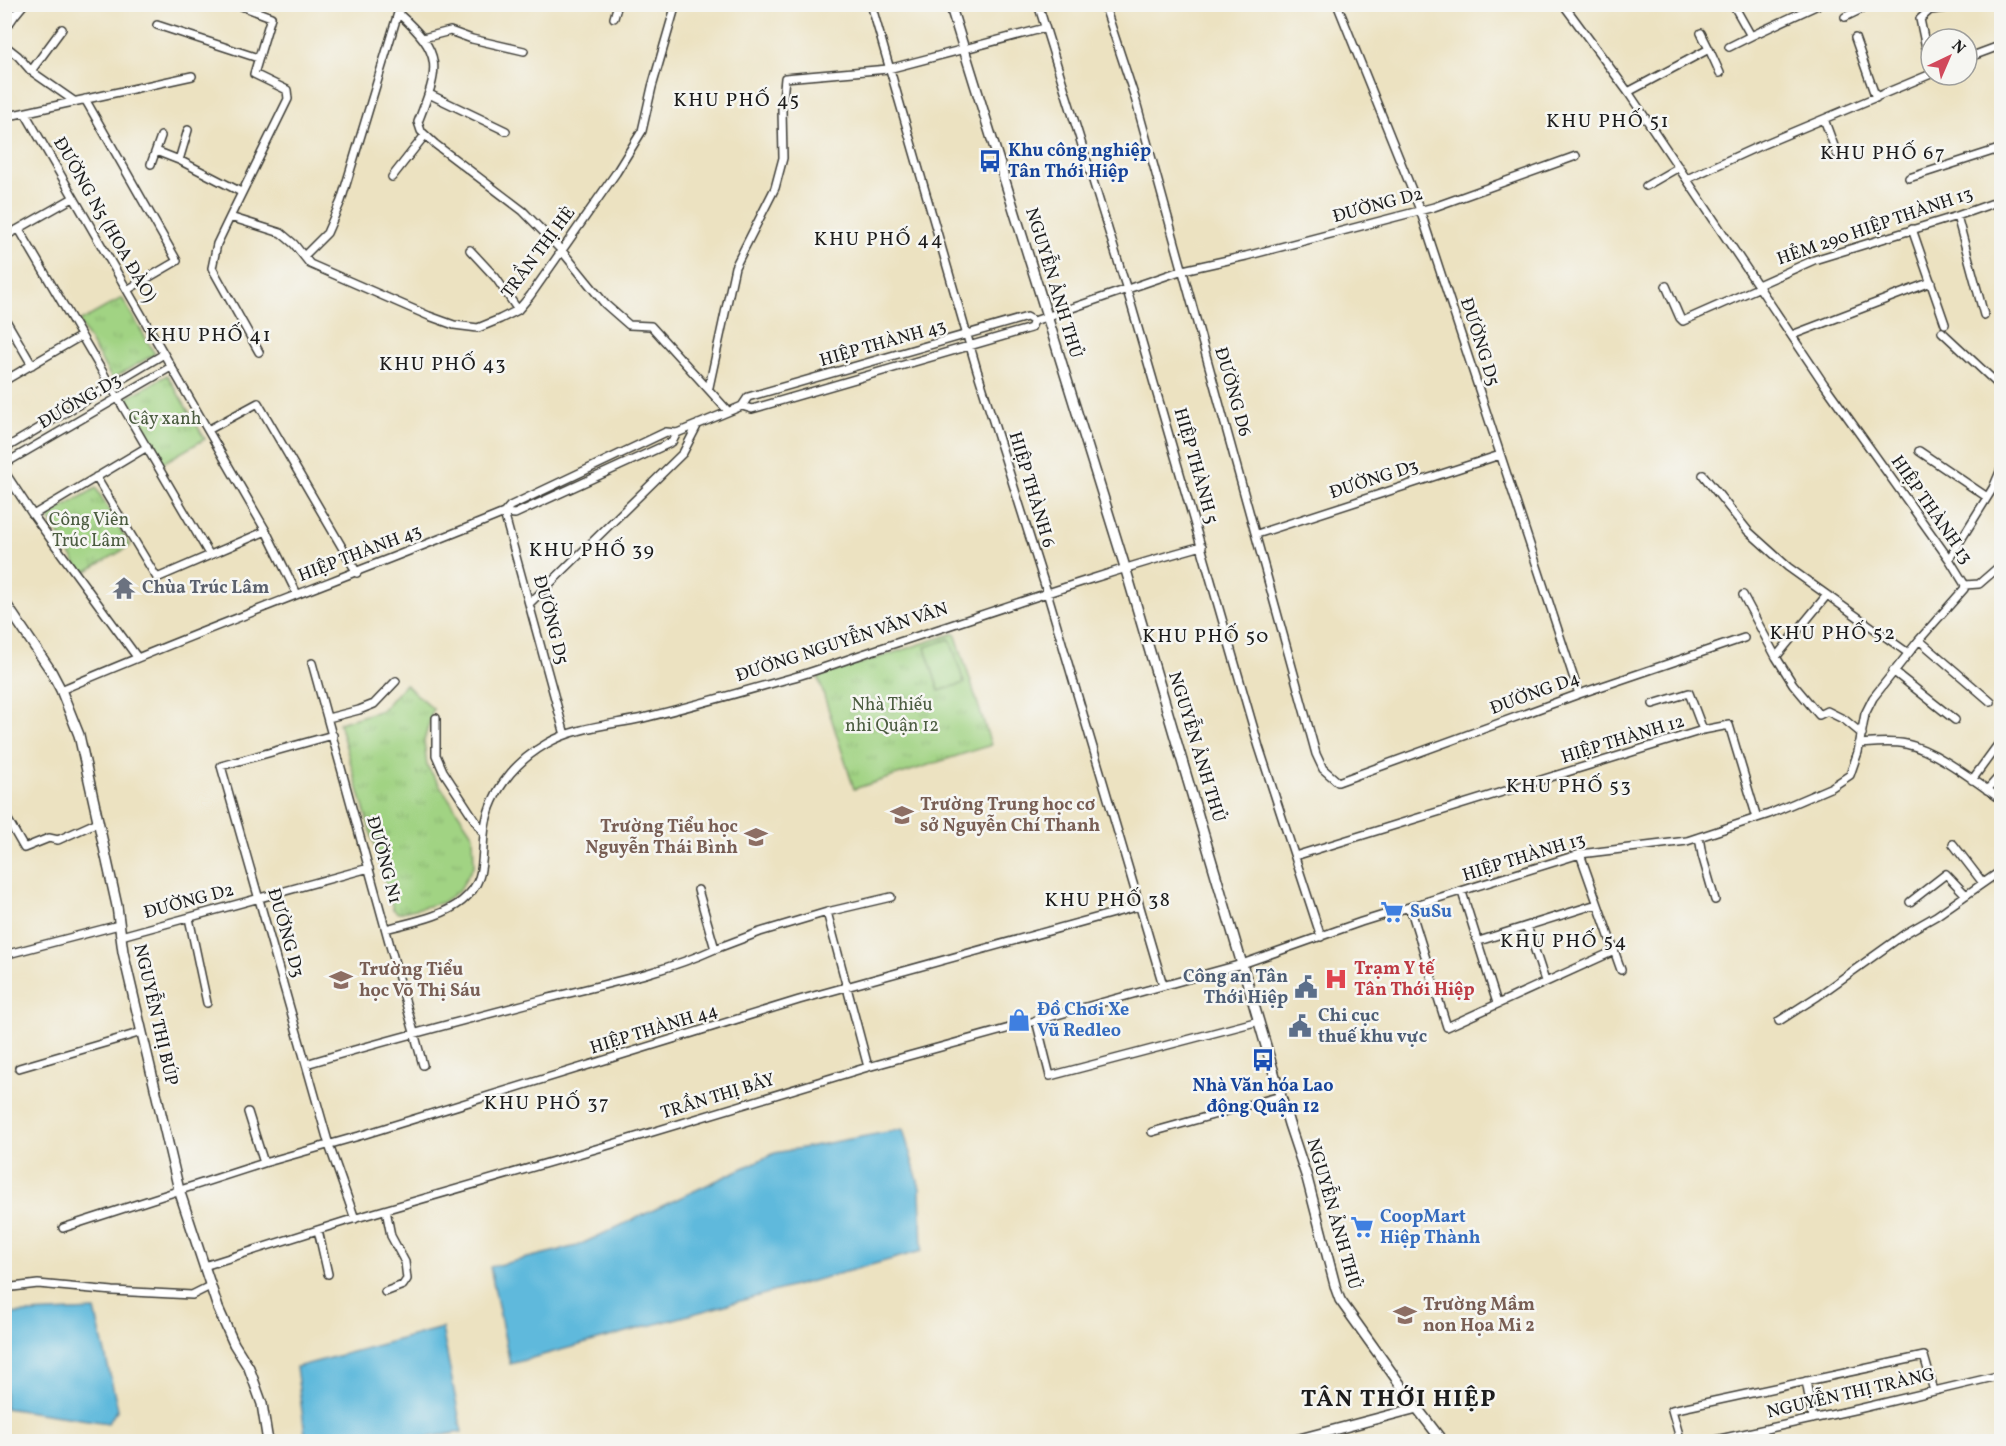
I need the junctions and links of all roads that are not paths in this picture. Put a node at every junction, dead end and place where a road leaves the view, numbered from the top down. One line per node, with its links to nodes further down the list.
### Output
1 (24, 4): 18 (street)
2 (236, 4): 37 (street)
3 (398, 4): 17 (street)
4 (618, 4): 20 (street)
5 (676, 4): 76 (street, TRẦN THỊ HÈ)
6 (871, 4): 38 (street, HIỆP THÀNH 6)
7 (950, 4): 34 (main road, NGUYỄN ẢNH THỦ)
8 (1038, 4): 23 (street, HIỆP THÀNH 5)
9 (1104, 4): 78 (street, ĐƯỜNG D6)
10 (1337, 4): 69 (street, ĐƯỜNG D5)
11 (1563, 4): 43 (street, HIỆP THÀNH 13)
12 (1732, 4): 27 (street)
13 (1820, 4): 27 (street)
14 (1872, 4): 19 (street)
15 (1963, 6): 22 (street)
16 (4, 9): 18 (street)
17 (398, 13): 28 (street); 77 (street)
18 (15, 15): 25 (street)
19 (1845, 17)
20 (614, 18)
21 (157, 25): 37 (street)
22 (1922, 27)
23 (1045, 28): 34 (street); 83 (street, HIỆP THÀNH 5)
24 (62, 29): 39 (street)
25 (4, 31)
26 (1701, 33): 33 (street)
27 (1751, 36): 32 (street)
28 (423, 38): 35 (street); 44 (street)
29 (1856, 38): 45 (street)
30 (4, 45): 39 (street)
31 (2001, 45): 36 (street)
32 (1729, 46)
33 (1709, 49): 40 (street); 43 (street)
34 (964, 50): 38 (street); 87 (main road, NGUYỄN ẢNH THỦ)
35 (524, 51)
36 (1979, 53)
37 (258, 58): 66 (street)
38 (888, 69): 91 (street, HIỆP THÀNH 6); 101 (street)
39 (30, 71): 47 (street)
40 (1720, 73)
41 (192, 76): 46 (street)
42 (1919, 78): 45 (street)
43 (1628, 92): 61 (street, HIỆP THÀNH 13)
44 (429, 94): 52 (street); 53 (street)
45 (1876, 98): 50 (street)
46 (85, 99): 47 (street); 82 (street)
47 (74, 101): 48 (street)
48 (25, 113): 49 (street); 67 (street, ĐƯỜNG N5 (HOA ĐÀO))
49 (4, 117)
50 (1824, 119): 57 (street); 64 (street)
51 (188, 130): 59 (street)
52 (506, 131)
53 (425, 135): 62 (street); 76 (street)
54 (161, 136): 56 (street)
55 (2001, 148): 63 (street)
56 (156, 151): 59 (street); 60 (street)
57 (1837, 154)
58 (1576, 156): 69 (street, ĐƯỜNG D2)
59 (179, 160): 66 (street)
60 (151, 164)
61 (1679, 166): 64 (street, HIỆP THÀNH 13); 65 (street)
62 (392, 177)
63 (1909, 178)
64 (1687, 179): 81 (street, HIỆP THÀNH 13)
65 (1646, 186)
66 (241, 192): 71 (street)
67 (73, 198): 72 (street); 82 (street, ĐƯỜNG N5 (HOA ĐÀO))
68 (2001, 200): 70 (street, HẺM 290 HIỆP THÀNH 13)
69 (1420, 210): 78 (street, ĐƯỜNG D2); 112 (street, ĐƯỜNG D5)
70 (1957, 216): 73 (street, HẺM 290 HIỆP THÀNH 13); 85 (street)
71 (230, 217): 77 (street, TRẦN THỊ HÈ); 95 (street)
72 (19, 229): 74 (street); 93 (street)
73 (1912, 230): 79 (street); 81 (street, HẺM 290 HIỆP THÀNH 13)
74 (4, 237)
75 (470, 250): 84 (street)
76 (562, 251): 84 (street, TRẦN THỊ HÈ); 101 (street)
77 (304, 256): 84 (street, TRẦN THỊ HÈ)
78 (1183, 270): 83 (street, HIỆP THÀNH 43); 122 (street, ĐƯỜNG D6)
79 (1931, 282): 89 (street); 92 (street)
80 (1666, 286): 81 (street, HẺM 290 HIỆP THÀNH 13)
81 (1759, 286): 92 (street, HIỆP THÀNH 13)
82 (127, 290): 96 (street, ĐƯỜNG N5 (HOA ĐÀO))
83 (1127, 290): 87 (street, HIỆP THÀNH 43); 123 (street, HIỆP THÀNH 5)
84 (518, 310)
85 (1984, 315)
86 (4, 316): 97 (street)
87 (1047, 317): 88 (street, HIỆP THÀNH 43); 127 (main road, NGUYỄN ẢNH THỦ)
88 (1034, 321): 91 (street, HIỆP THÀNH 43); 94 (street, HIỆP THÀNH 43)
89 (1945, 324)
90 (1942, 332): 102 (street)
91 (966, 335): 94 (street, HIỆP THÀNH 6); 104 (street, HIỆP THÀNH 43)
92 (1792, 335): 125 (street, HIỆP THÀNH 13)
93 (81, 336): 97 (street); 100 (street)
94 (970, 346): 104 (street, HIỆP THÀNH 43); 130 (street, HIỆP THÀNH 6)
95 (260, 352)
96 (164, 354): 98 (street, ĐƯỜNG N5 (HOA ĐÀO)); 100 (street, ĐƯỜNG D3)
97 (32, 365): 99 (street)
98 (171, 366): 103 (street, ĐƯỜNG D3); 107 (street, ĐƯỜNG N5 (HOA ĐÀO))
99 (4, 381)
100 (111, 386): 103 (street); 110 (street, ĐƯỜNG D3)
101 (709, 387): 105 (street)
102 (2001, 388)
103 (118, 397): 109 (street); 113 (street, ĐƯỜNG D3)
104 (742, 406): 105 (street, HIỆP THÀNH 43)
105 (728, 411): 106 (street, HIỆP THÀNH 43)
106 (698, 424): 108 (street, HIỆP THÀNH 43); 135 (street)
107 (208, 430): 121 (street, ĐƯỜNG N5 (HOA ĐÀO)); 128 (street)
108 (677, 433): 119 (street, HIỆP THÀNH 43); 119 (street, HIỆP THÀNH 43)
109 (147, 447): 117 (street); 124 (street)
110 (4, 449)
111 (1920, 451): 118 (street)
112 (1500, 455): 122 (street, ĐƯỜNG D3); 145 (street, ĐƯỜNG D5)
113 (4, 464)
114 (2001, 467): 118 (street)
115 (4, 471): 120 (street)
116 (1703, 475): 133 (street)
117 (96, 477): 120 (street); 124 (street)
118 (1987, 497): 125 (street)
119 (504, 513): 128 (street, HIỆP THÀNH 43); 135 (street, ĐƯỜNG D5)
120 (33, 515): 139 (street)
121 (266, 531): 124 (street); 131 (street, ĐƯỜNG N5 (HOA ĐÀO))
122 (1257, 534): 159 (street, ĐƯỜNG D6)
123 (1202, 546): 127 (street, ĐƯỜNG NGUYỄN VĂN VÂN); 169 (street, HIỆP THÀNH 5)
124 (209, 554)
125 (1948, 559): 129 (street, HIỆP THÀNH 13)
126 (2001, 564): 129 (street)
127 (1125, 567): 130 (street, ĐƯỜNG NGUYỄN VĂN VÂN); 194 (main road, NGUYỄN ẢNH THỦ)
128 (357, 573): 131 (street, HIỆP THÀNH 43)
129 (1965, 585): 137 (street, HIỆP THÀNH 13)
130 (1047, 592): 154 (street, ĐƯỜNG NGUYỄN VĂN VÂN); 181 (street, HIỆP THÀNH 6)
131 (297, 594): 139 (street, HIỆP THÀNH 43)
132 (1743, 595): 140 (street)
133 (1827, 595): 138 (street); 140 (street)
134 (4, 601): 144 (main road, NGUYỄN THỊ BÚP)
135 (530, 603): 154 (street, ĐƯỜNG D5)
136 (1744, 638): 145 (street, ĐƯỜNG D4)
137 (1919, 640): 138 (street, HIỆP THÀNH 13); 146 (street)
138 (1908, 653): 142 (street, HIỆP THÀNH 13)
139 (137, 657): 144 (street, HIỆP THÀNH 43)
140 (1776, 657): 152 (street)
141 (312, 663): 148 (street, ĐƯỜNG N1)
142 (1893, 671): 150 (street); 152 (street, HIỆP THÀNH 13)
143 (396, 681): 148 (street)
144 (61, 690): 164 (main road, NGUYỄN THỊ BÚP)
145 (1579, 694): 159 (street, ĐƯỜNG D4)
146 (1991, 702)
147 (1653, 705): 151 (street)
148 (328, 718): 153 (street, ĐƯỜNG N1)
149 (436, 718): 165 (street)
150 (1954, 720)
151 (1703, 730): 163 (street, HIỆP THÀNH 12); 169 (street, HIỆP THÀNH 12)
152 (1862, 734): 156 (street, HIỆP THÀNH 13)
153 (333, 735): 170 (street, ĐƯỜNG N1); 177 (street, ĐƯỜNG D3)
154 (566, 735): 165 (street, ĐƯỜNG NGUYỄN VĂN VÂN)
155 (2001, 739): 158 (street)
156 (1859, 744): 158 (street); 163 (street, HIỆP THÀNH 13)
157 (2001, 773): 160 (street)
158 (1972, 780): 160 (street)
159 (1338, 782)
160 (1987, 790): 161 (street)
161 (2001, 800)
162 (4, 813): 164 (street)
163 (1757, 818): 166 (street, HIỆP THÀNH 13)
164 (98, 822): 185 (main road, NGUYỄN THỊ BÚP)
165 (484, 834): 187 (street, ĐƯỜNG NGUYỄN VĂN VÂN)
166 (1699, 837): 168 (street, HIỆP THÀNH 13); 178 (street)
167 (1953, 844): 172 (street)
168 (1581, 854): 174 (street, HIỆP THÀNH 13); 180 (street)
169 (1295, 856): 189 (street, HIỆP THÀNH 5)
170 (369, 868): 177 (street, ĐƯỜNG D2); 187 (street, ĐƯỜNG N1)
171 (2001, 870): 172 (street)
172 (1983, 883): 175 (street)
173 (698, 890): 191 (street)
174 (1462, 892): 182 (street, HIỆP THÀNH 13); 190 (street)
175 (1966, 895): 179 (street); 203 (street)
176 (891, 897): 183 (street)
177 (260, 898): 184 (street, ĐƯỜNG D2); 206 (street, ĐƯỜNG D3)
178 (1715, 900)
179 (1910, 902)
180 (1597, 904): 186 (street); 192 (street)
181 (1139, 906): 197 (street, HIỆP THÀNH 6); 198 (street, HIỆP THÀNH 44)
182 (1410, 907): 189 (street, HIỆP THÀNH 13); 200 (street)
183 (827, 912): 191 (street); 198 (street)
184 (189, 918): 188 (street, ĐƯỜNG D2); 199 (street)
185 (119, 925): 188 (main road, NGUYỄN THỊ BÚP); 193 (street)
186 (1527, 926): 190 (street); 196 (street)
187 (386, 929): 205 (street, ĐƯỜNG N1)
188 (121, 936): 204 (main road, NGUYỄN THỊ BÚP)
189 (1321, 937): 194 (street, HIỆP THÀNH 13)
190 (1479, 942): 200 (street)
191 (715, 949): 205 (street)
192 (1614, 951): 195 (street); 196 (street)
193 (4, 956)
194 (1242, 964): 197 (street, TRẦN THỊ BẢY); 202 (main road, NGUYỄN ẢNH THỦ)
195 (1621, 970)
196 (1545, 981): 200 (street)
197 (1163, 985): 201 (street, TRẦN THỊ BẢY)
198 (847, 987): 208 (street); 213 (street, HIỆP THÀNH 44)
199 (207, 1002)
200 (1497, 1003)
201 (1036, 1020): 202 (street); 208 (street, TRẦN THỊ BẢY)
202 (1259, 1021): 210 (main road, NGUYỄN ẢNH THỦ)
203 (1779, 1021)
204 (142, 1032): 209 (street); 215 (main road, NGUYỄN THỊ BÚP)
205 (414, 1032): 206 (street); 207 (street, ĐƯỜNG N1)
206 (306, 1064): 213 (street, ĐƯỜNG D3)
207 (423, 1065)
208 (868, 1067): 216 (street, TRẦN THỊ BẢY)
209 (19, 1068)
210 (1281, 1096): 212 (street); 228 (main road, NGUYỄN ẢNH THỦ)
211 (248, 1112): 214 (street)
212 (1152, 1132)
213 (329, 1145): 214 (street, HIỆP THÀNH 44); 217 (street, ĐƯỜNG D3)
214 (264, 1163): 215 (street, HIỆP THÀNH 44)
215 (179, 1190): 218 (street, HIỆP THÀNH 44); 220 (main road, NGUYỄN THỊ BÚP)
216 (386, 1210): 217 (street, TRẦN THỊ BẢY); 224 (street)
217 (355, 1218): 219 (street, TRẦN THỊ BẢY)
218 (63, 1228)
219 (318, 1230): 220 (street, TRẦN THỊ BẢY); 221 (street)
220 (204, 1266): 222 (main road, NGUYỄN THỊ BÚP)
221 (328, 1274)
222 (210, 1286): 223 (street); 230 (main road, NGUYỄN THỊ BÚP)
223 (4, 1288)
224 (386, 1292)
225 (2001, 1375): 227 (street, NGUYỄN THỊ TRÀNG)
226 (1806, 1381): 227 (street); 229 (street); 233 (street)
227 (1934, 1391): 229 (street, NGUYỄN THỊ TRÀNG)
228 (1417, 1408): 231 (main road); 232 (main road, NGUYỄN ẢNH THỦ)
229 (1814, 1419): 234 (street, NGUYỄN THỊ TRÀNG)
230 (268, 1442)
231 (1288, 1442)
232 (1443, 1442)
233 (1681, 1442)
234 (1706, 1442)

